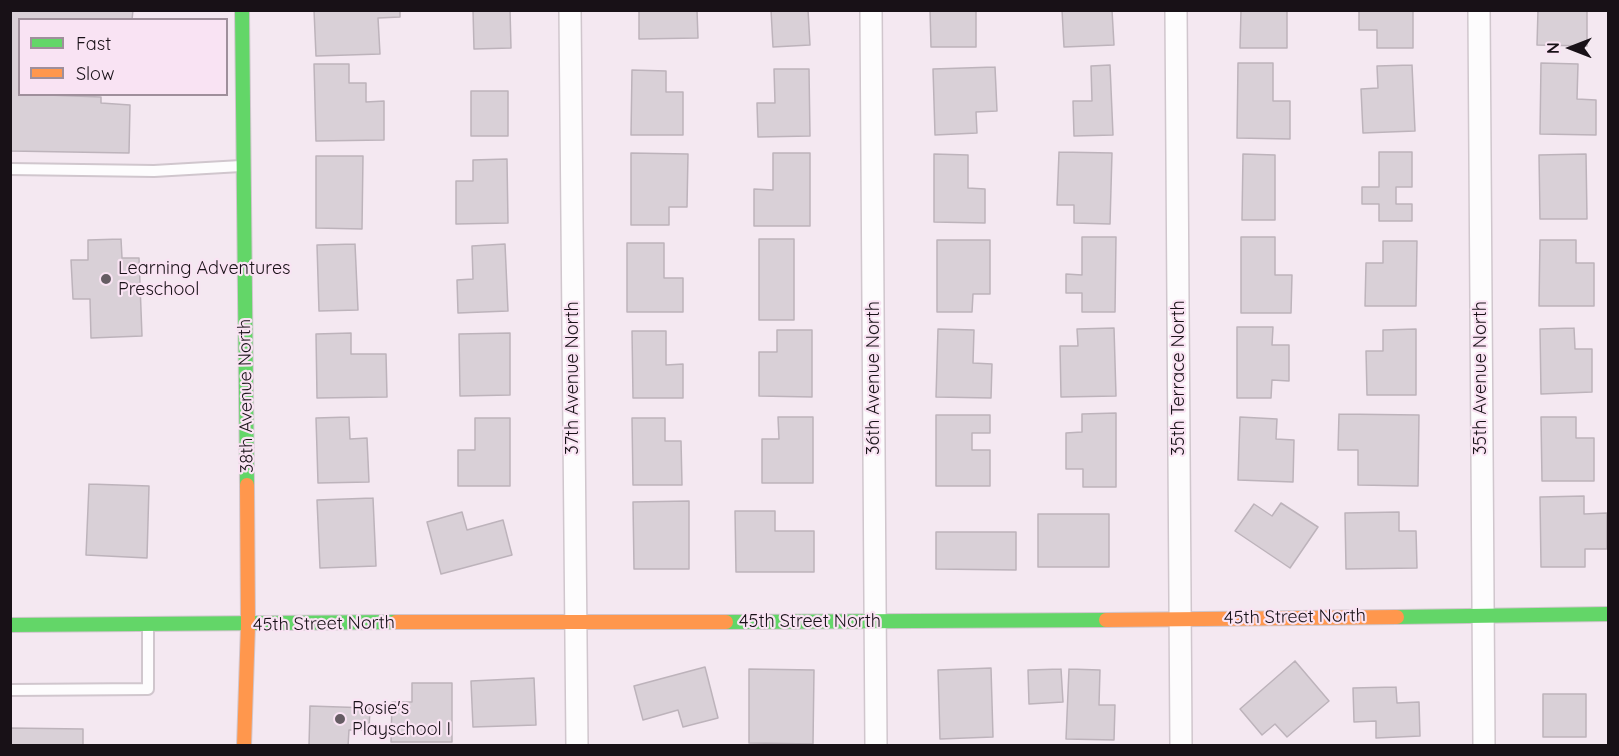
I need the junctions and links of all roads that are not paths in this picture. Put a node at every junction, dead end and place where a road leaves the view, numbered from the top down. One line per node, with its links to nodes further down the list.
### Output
1 (242, 10): 6 (street, 38th Avenue North)
2 (570, 10): 11 (street, 37th Avenue North)
3 (871, 10): 12 (street, 36th Avenue North)
4 (1176, 10): 10 (street, 35th Terrace North)
5 (1479, 10): 9 (street, 35th Avenue North)
6 (244, 166): 7 (lane); 15 (street, 38th Avenue North)
7 (10, 169)
8 (1608, 614): 9 (street, 45th Street North)
9 (1483, 615): 10 (street, 45th Street North); 21 (street, 35th Avenue North)
10 (1180, 618): 12 (street, 45th Street North); 20 (street, 35th Terrace North)
11 (575, 621): 12 (street, 45th Street North); 15 (street, 45th Street North); 18 (street, 37th Avenue North)
12 (875, 623): 19 (street, 36th Avenue North)
13 (10, 625): 14 (street, 45th Street North)
14 (148, 625): 15 (street, 45th Street North); 16 (lane)
15 (248, 625): 17 (street, 38th Avenue North)
16 (10, 690)
17 (244, 746)
18 (577, 746)
19 (876, 746)
20 (1181, 746)
21 (1484, 746)

